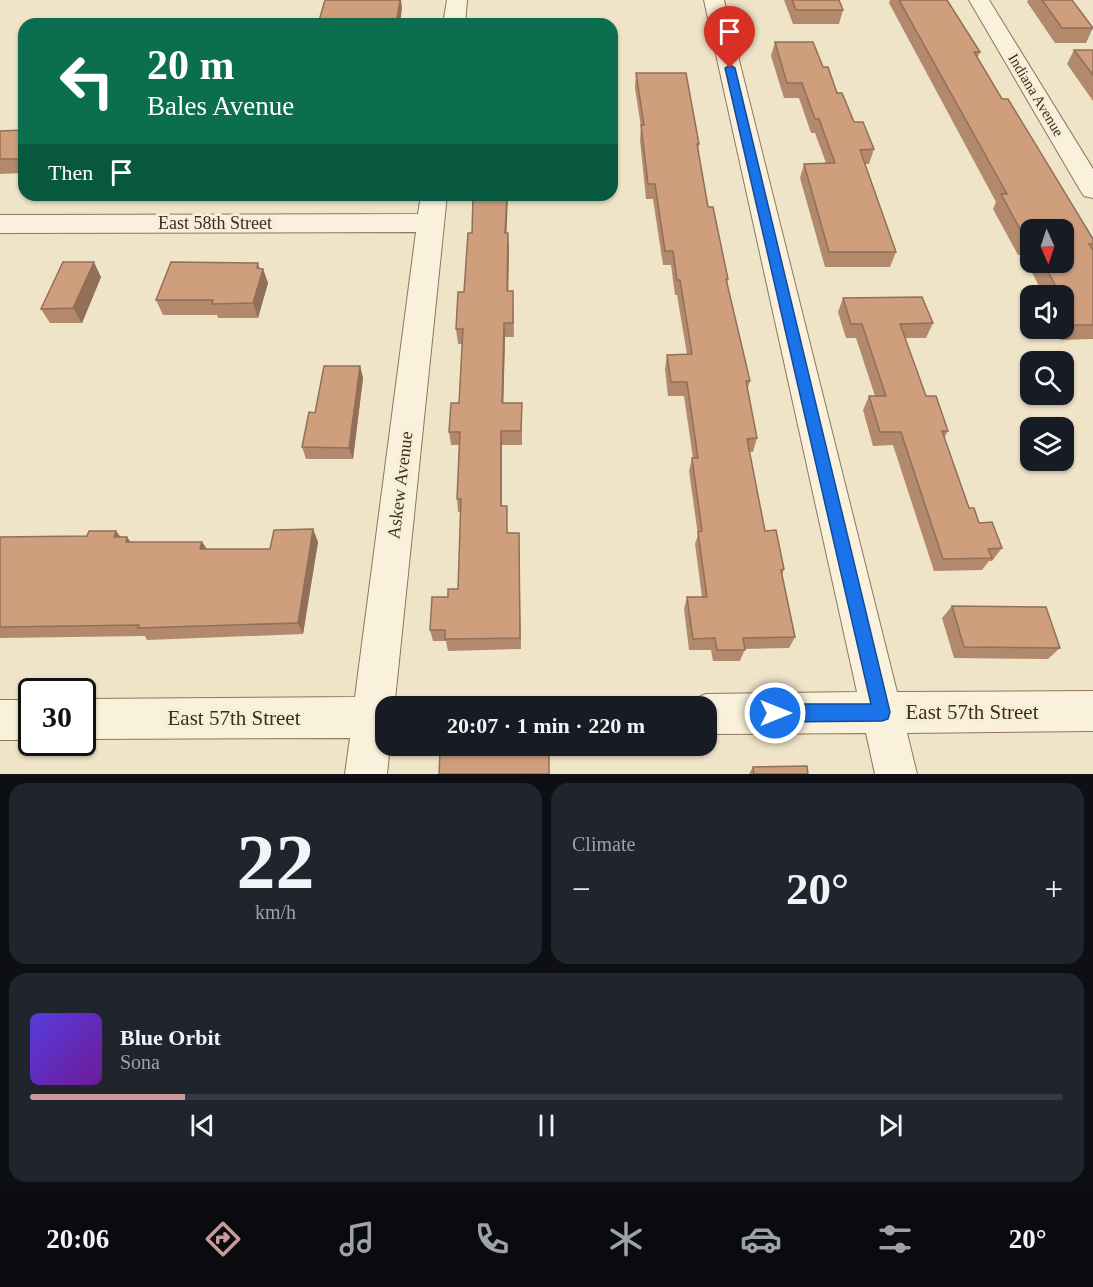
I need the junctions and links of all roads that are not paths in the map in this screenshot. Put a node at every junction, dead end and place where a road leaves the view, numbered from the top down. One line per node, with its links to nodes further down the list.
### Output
1 (456, 0): 4 (street)
2 (714, 0): 10 (street)
3 (979, 0): 5 (street, Indiana Avenue)
4 (454, 18)
5 (1093, 190)
6 (432, 209): 7 (street, East 58th Street); 8 (street, Askew Avenue)
7 (0, 224)
8 (381, 696)
9 (1093, 711): 10 (street, East 57th Street)
10 (882, 712): 11 (street, East 57th Street); 18 (street)
11 (717, 714)
12 (375, 717): 13 (street, East 57th Street)
13 (96, 719)
14 (0, 720): 15 (street)
15 (18, 720)
16 (375, 735): 17 (street, Askew Avenue)
17 (366, 774)
18 (896, 774)

